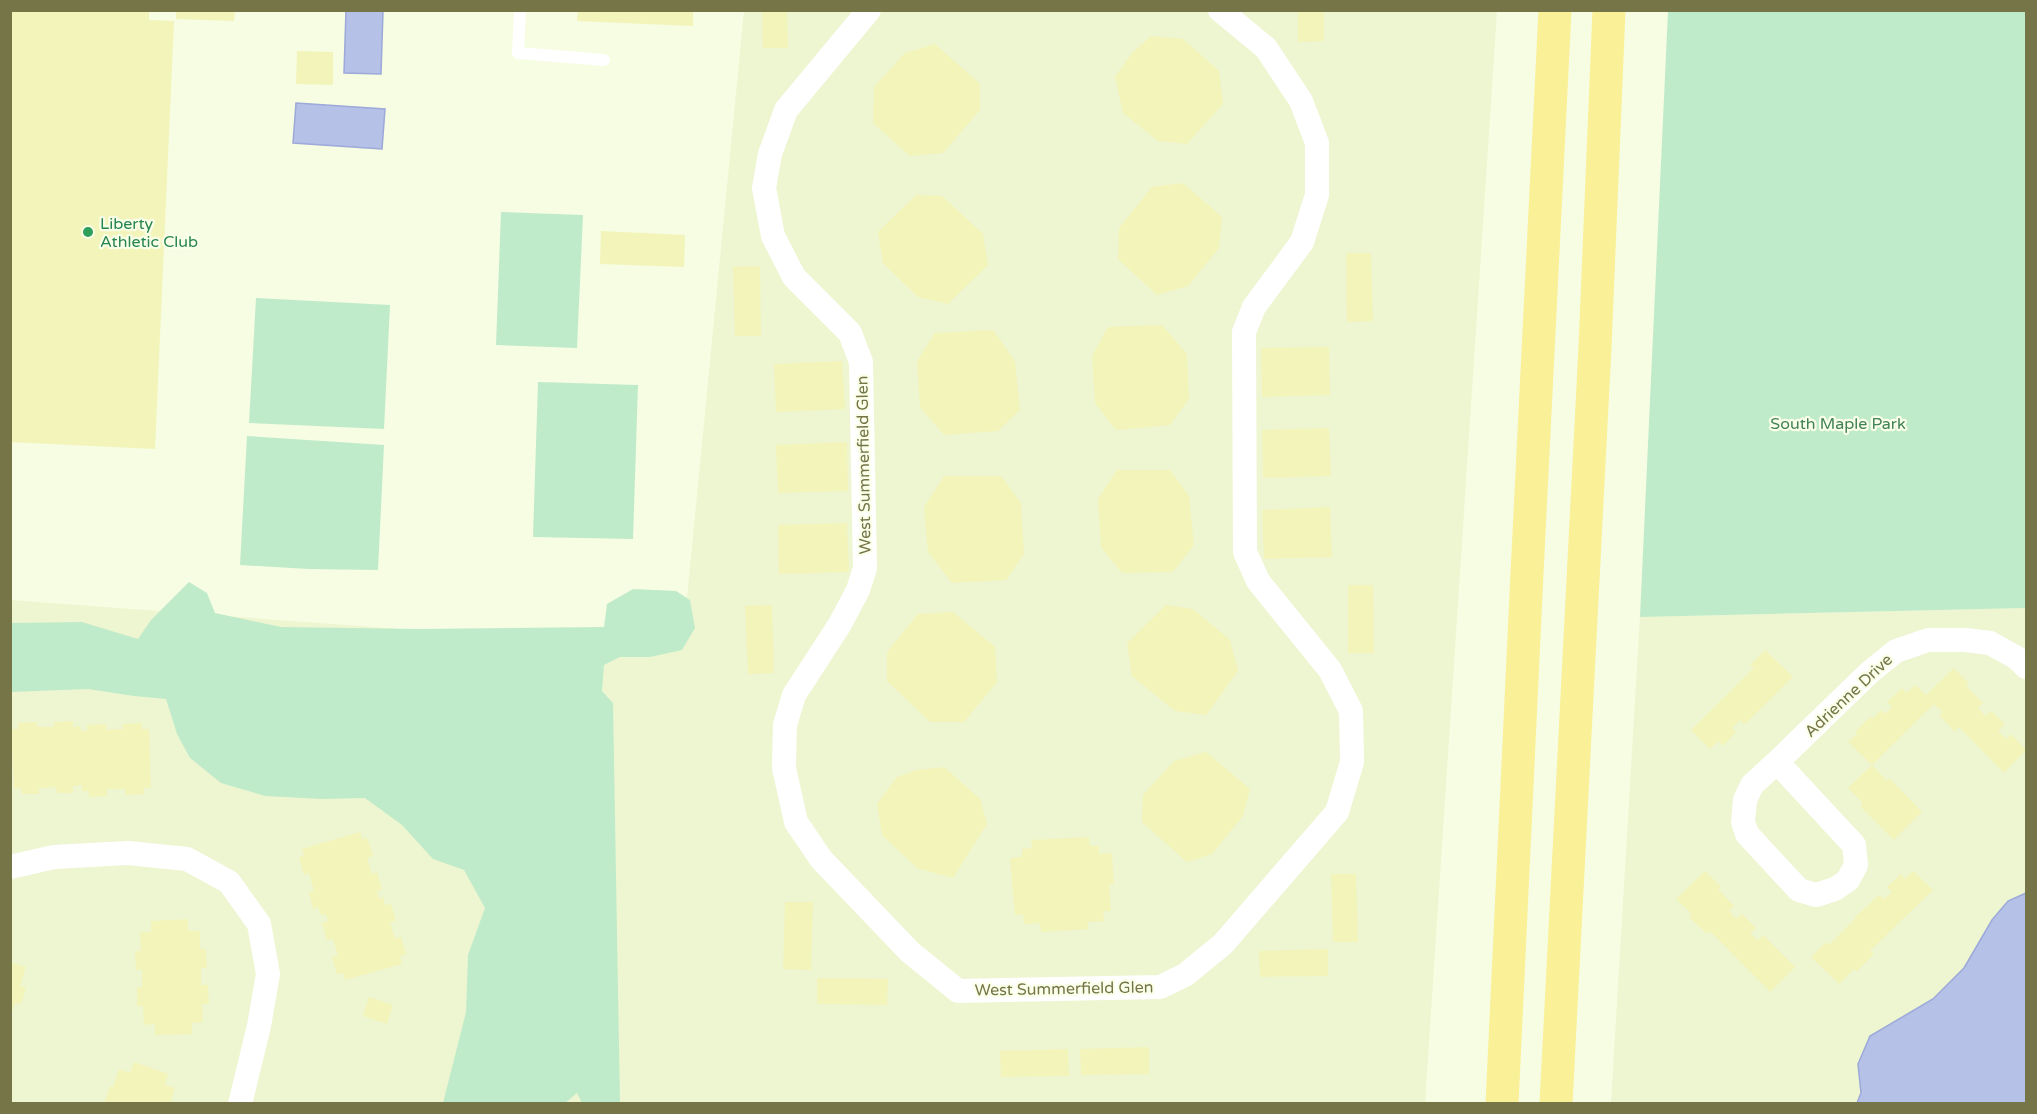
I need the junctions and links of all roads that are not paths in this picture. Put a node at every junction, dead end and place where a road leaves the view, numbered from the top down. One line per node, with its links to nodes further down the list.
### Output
1 (520, 10): 6 (lane)
2 (869, 10): 3 (street, West Summerfield Glen)
3 (1220, 10)
4 (1555, 10): 11 (highway)
5 (1609, 10): 12 (highway)
6 (604, 60)
7 (2026, 667): 8 (street, Adrienne Drive)
8 (1777, 762): 8 (street, Adrienne Drive)
9 (10, 867): 10 (street)
10 (240, 1104)
11 (1502, 1104)
12 (1556, 1104)

